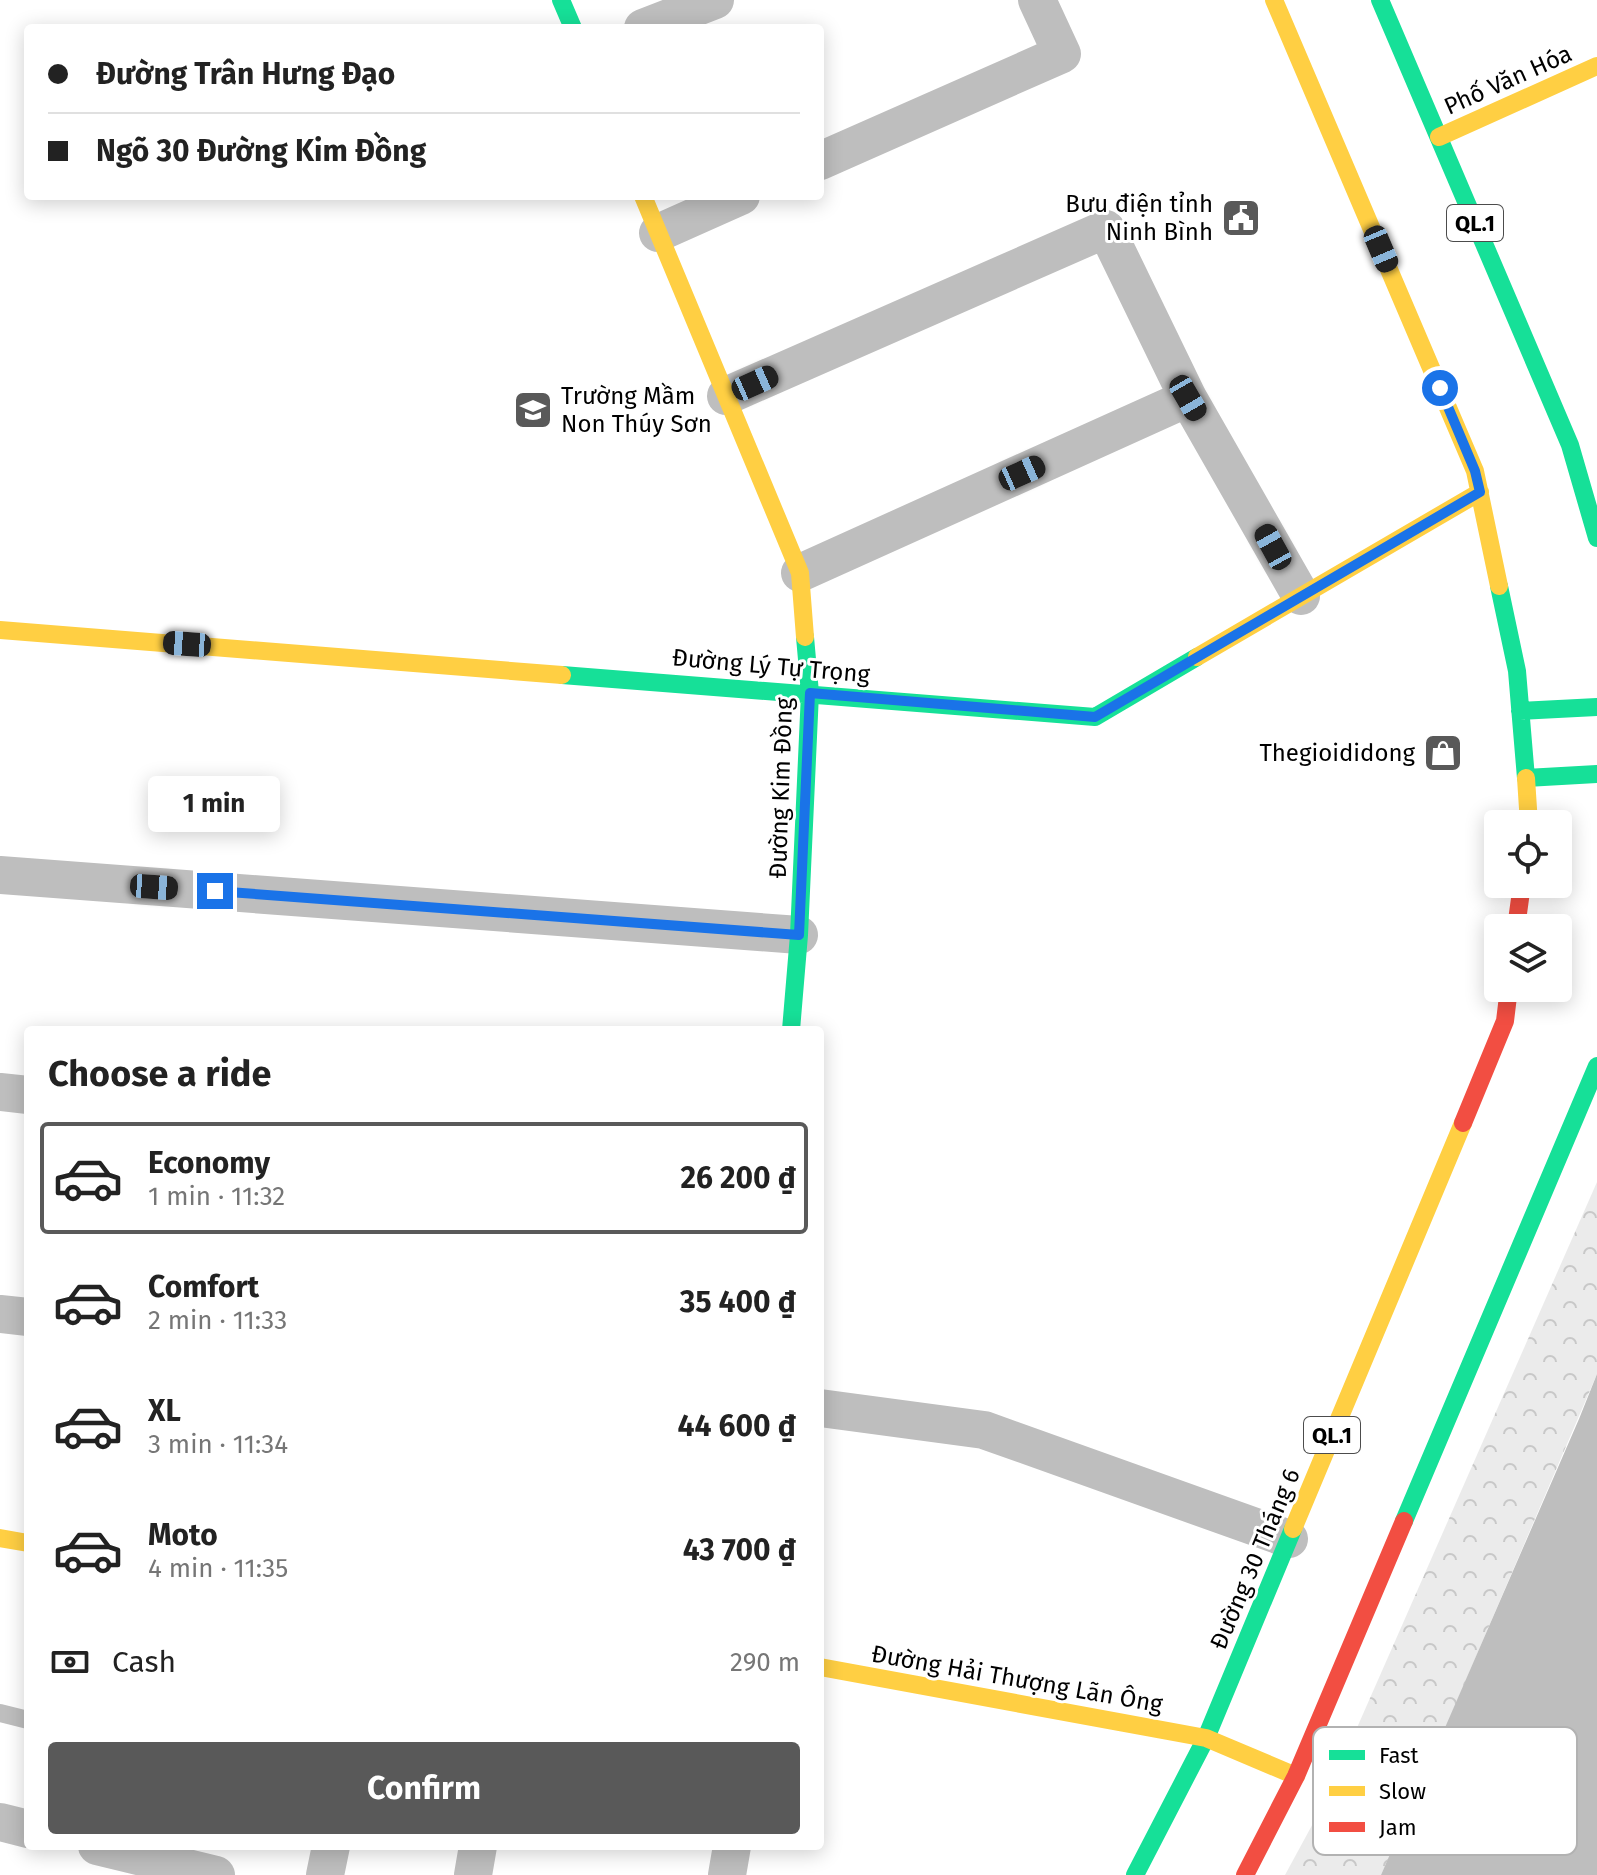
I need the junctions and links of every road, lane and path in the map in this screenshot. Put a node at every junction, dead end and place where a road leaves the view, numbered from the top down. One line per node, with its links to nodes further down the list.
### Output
1 (561, 0): 6 (main road)
2 (715, 0): 7 (street)
3 (1037, 0): 10 (street)
4 (1274, 0): 17 (main road)
5 (1380, 0): 9 (main road, QL.1)
6 (571, 24)
7 (653, 24)
8 (1597, 66): 9 (main road, Phố Văn Hóa)
9 (1439, 137): 16 (main road, QL.1)
10 (824, 159)
11 (645, 200): 13 (main road, Đường Kim Đồng)
12 (732, 200): 13 (street)
13 (658, 233): 14 (main road, Đường Kim Đồng)
14 (726, 396): 15 (street); 20 (main road, Đường Kim Đồng)
15 (1188, 398): 20 (street); 21 (street)
16 (1570, 445): 18 (main road); 19 (main road, QL.1)
17 (1480, 492): 21 (main road, Đường Lý Tự Trọng); 25 (main road)
18 (1597, 509)
19 (1597, 538)
20 (800, 573): 23 (main road, Đường Kim Đồng)
21 (1301, 596): 23 (main road, Đường Lý Tự Trọng)
22 (0, 630): 23 (main road, Đường Lý Tự Trọng)
23 (810, 693): 30 (main road, Đường Kim Đồng)
24 (1597, 707): 25 (main road)
25 (1520, 711): 27 (main road)
26 (1597, 774): 27 (main road)
27 (1526, 778): 28 (main road)
28 (1528, 810)
29 (0, 875): 30 (street)
30 (799, 935): 32 (main road, Đường Kim Đồng)
31 (1507, 1002): 40 (main road, Đường 30 Tháng 6 / QL.1)
32 (791, 1026)
33 (1597, 1066): 45 (main road)
34 (0, 1092): 35 (street)
35 (24, 1095)
36 (0, 1314): 37 (street)
37 (24, 1317)
38 (824, 1409): 40 (street)
39 (0, 1538): 41 (main road)
40 (1289, 1539): 47 (main road, Đường 30 Tháng 6 / QL.1)
41 (24, 1542)
42 (824, 1668): 47 (main road, Đường Hải Thượng Lãn Ông)
43 (0, 1713): 44 (lane)
44 (24, 1719)
45 (1317, 1727)
46 (1313, 1736): 48 (main road)
47 (1206, 1738): 48 (main road, Đường Hải Thượng Lãn Ông); 59 (main road, Đường 30 Tháng 6 / QL.1)
48 (1296, 1776): 60 (main road)
49 (0, 1822): 50 (street)
50 (24, 1828)
51 (113, 1850): 55 (street)
52 (330, 1850): 56 (street)
53 (477, 1850): 57 (street)
54 (731, 1850): 58 (street)
55 (216, 1875)
56 (325, 1875)
57 (473, 1875)
58 (727, 1875)
59 (1135, 1875)
60 (1245, 1875)

